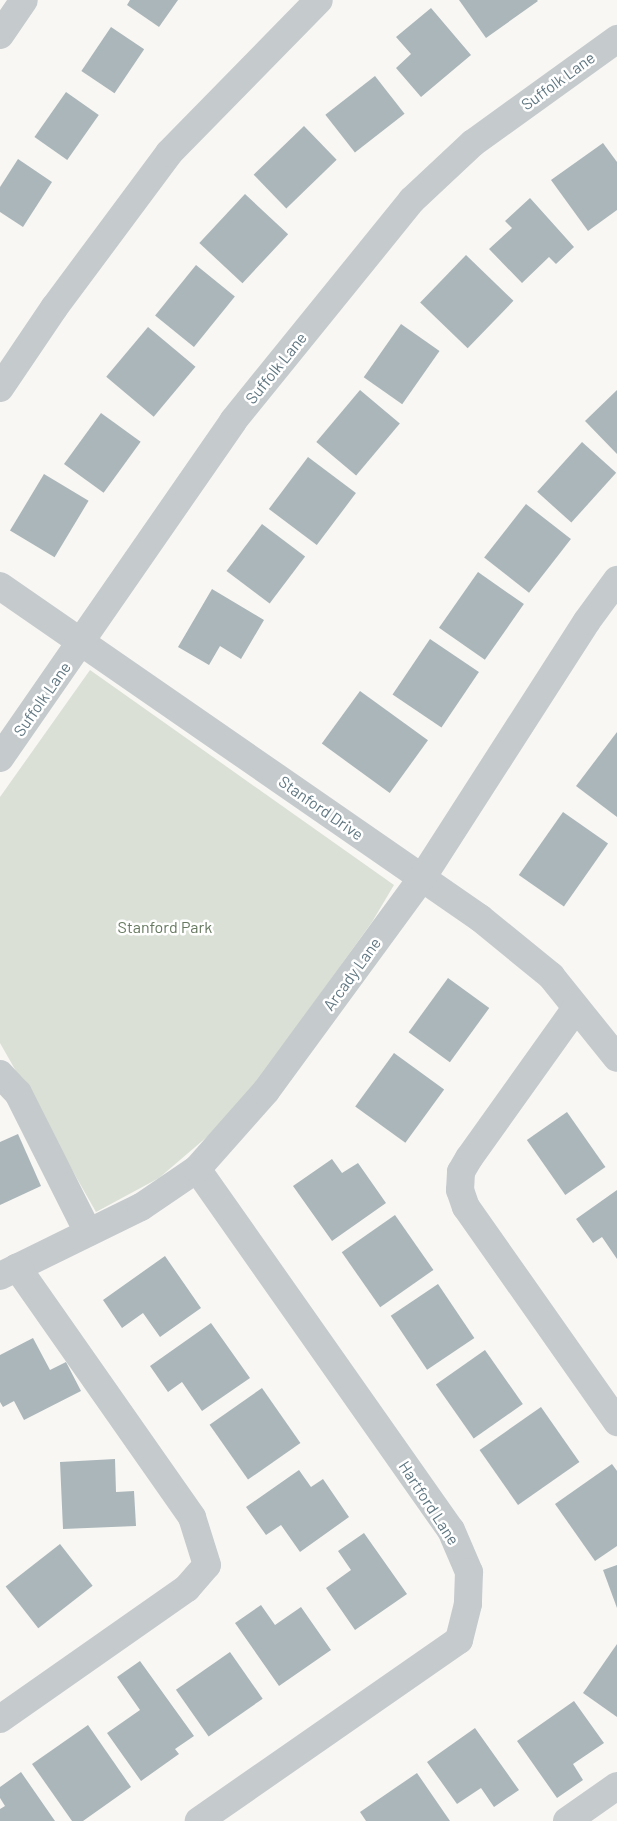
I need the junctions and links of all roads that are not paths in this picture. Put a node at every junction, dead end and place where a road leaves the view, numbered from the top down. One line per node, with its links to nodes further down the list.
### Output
1 (24, 0): 3 (street)
2 (319, 0): 5 (street)
3 (0, 36)
4 (617, 38): 8 (street, Suffolk Lane)
5 (0, 388)
6 (617, 580): 10 (street, Arcady Lane)
7 (0, 586): 8 (street, Stanford Drive)
8 (82, 643): 9 (street, Suffolk Lane); 10 (street, Stanford Drive)
9 (0, 758)
10 (422, 878): 11 (street, Stanford Drive); 14 (street, Arcady Lane)
11 (576, 1008): 12 (street, Stanford Drive); 17 (street)
12 (617, 1058)
13 (0, 1074): 15 (street)
14 (197, 1169): 15 (street, Arcady Lane); 20 (street, Hartford Lane)
15 (88, 1232): 16 (street, Arcady Lane)
16 (9, 1272): 18 (street)
17 (617, 1422)
18 (0, 1719)
19 (617, 1786): 21 (street)
20 (199, 1821)
21 (567, 1821)

